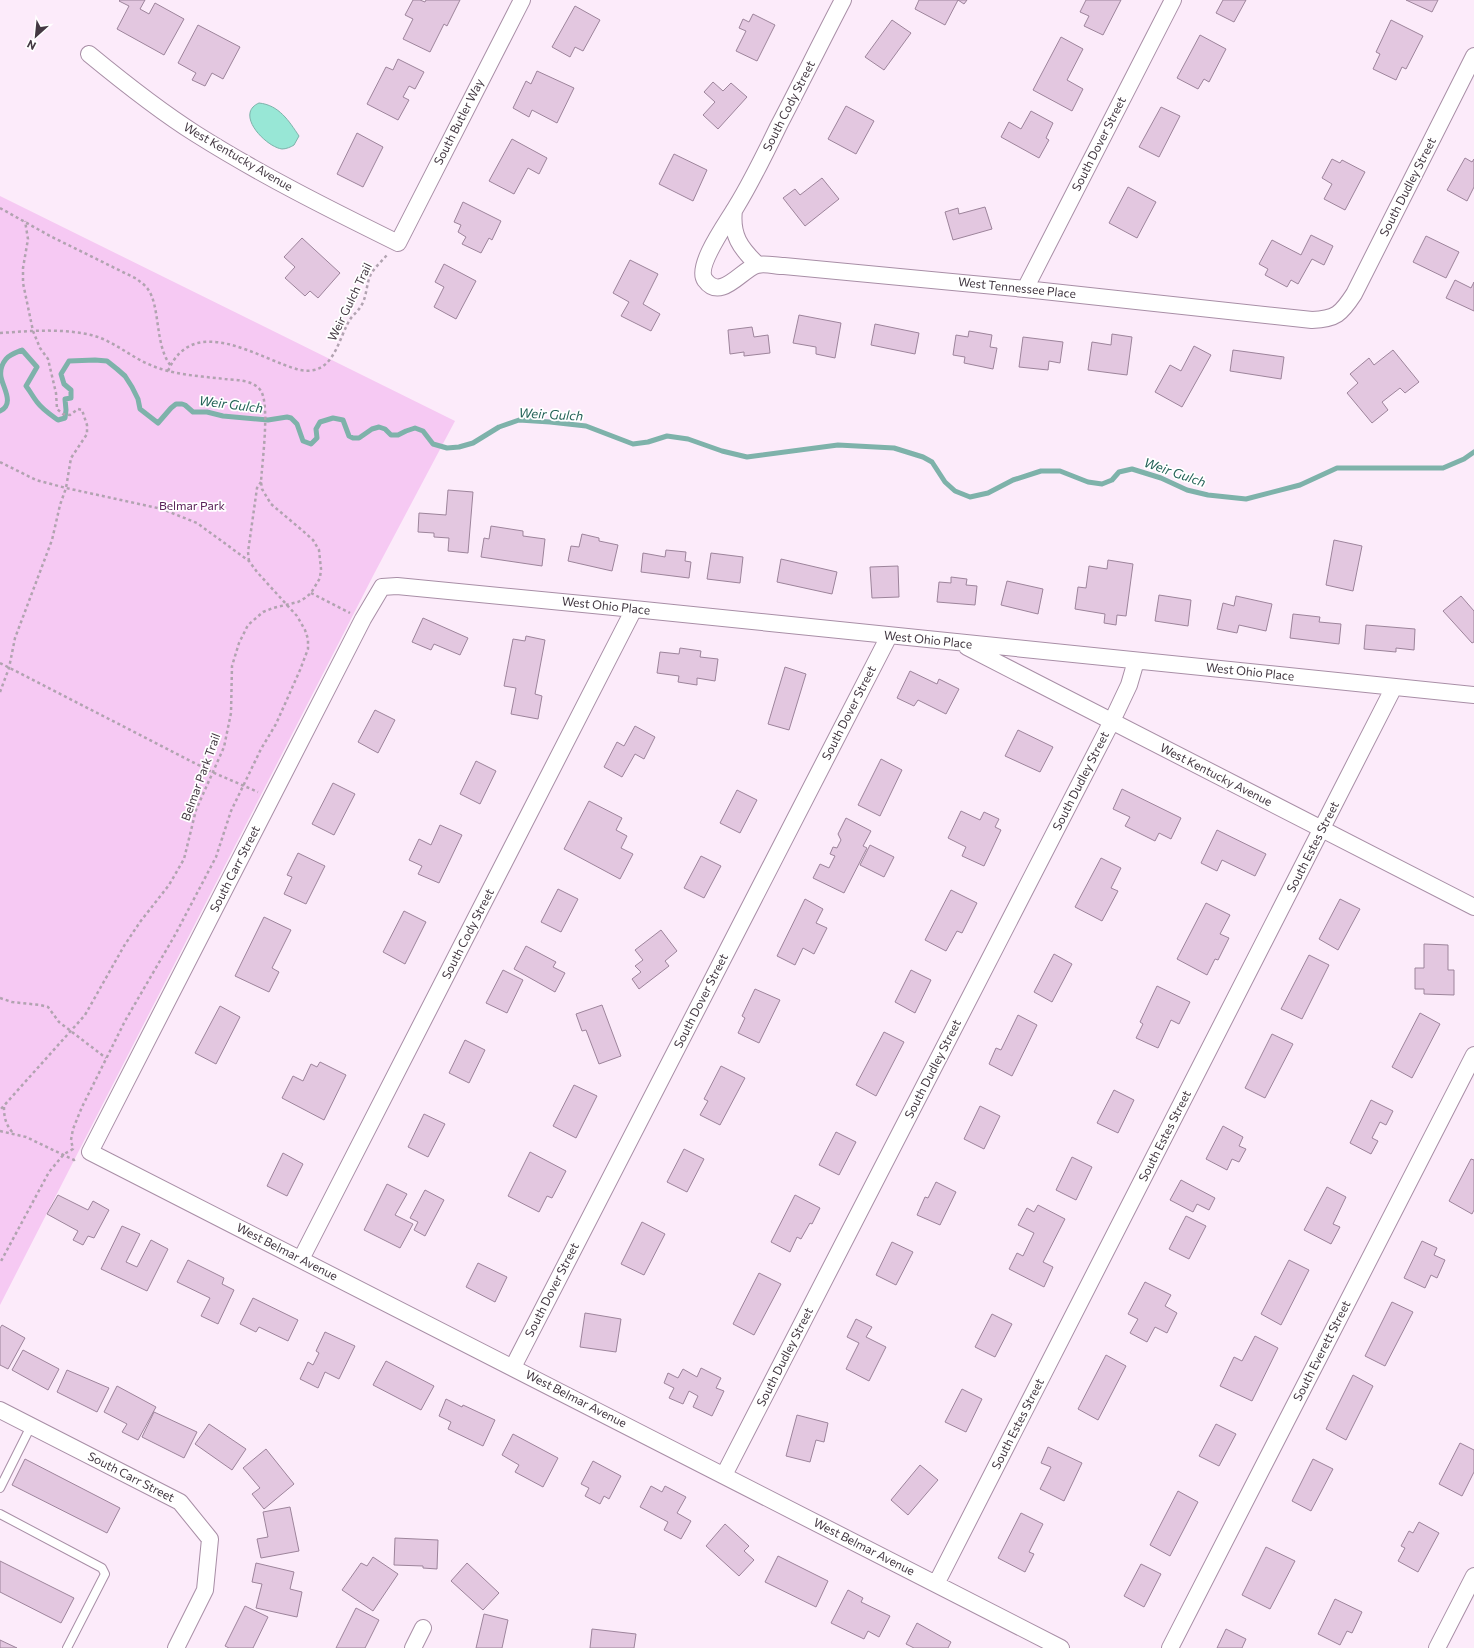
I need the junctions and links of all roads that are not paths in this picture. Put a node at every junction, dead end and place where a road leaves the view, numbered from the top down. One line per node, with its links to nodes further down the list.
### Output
1 (522, 0): 7 (street, South Butler Way)
2 (843, 0): 6 (street, South Cody Street)
3 (1173, 0): 9 (street, South Dover Street)
4 (90, 54): 7 (street, West Kentucky Avenue)
5 (1474, 56): 10 (street, South Dudley Street)
6 (734, 210): 8 (street); 8 (street, South Cody Street)
7 (398, 244)
8 (758, 265): 9 (street, West Tennessee Place)
9 (1025, 289): 10 (street, West Tennessee Place)
10 (1337, 315)
11 (382, 587): 12 (street, West Ohio Place); 22 (street, South Carr Street)
12 (634, 609): 13 (street, West Ohio Place); 23 (street, South Cody Street)
13 (889, 636): 14 (street, West Ohio Place); 24 (street, South Dover Street)
14 (958, 643): 15 (street, West Ohio Place); 18 (street, West Kentucky Avenue)
15 (1136, 661): 16 (street, West Ohio Place); 18 (street, South Dudley Street)
16 (1394, 687): 17 (street, West Ohio Place); 19 (street, South Estes Street)
17 (1474, 695)
18 (1112, 721): 19 (street, West Kentucky Avenue); 27 (street, South Dudley Street)
19 (1322, 829): 20 (street, West Kentucky Avenue); 31 (street, South Estes Street)
20 (1474, 907)
21 (1474, 1055): 37 (street, South Everett Street)
22 (90, 1152): 23 (street, West Belmar Avenue)
23 (302, 1259): 24 (street, West Belmar Avenue)
24 (513, 1367): 27 (street, West Belmar Avenue)
25 (0, 1410): 26 (street, South Carr Street)
26 (31, 1426): 28 (lane); 34 (street, South Carr Street)
27 (724, 1475): 31 (street, West Belmar Avenue)
28 (0, 1488)
29 (0, 1514): 33 (lane)
30 (1474, 1576): 38 (street)
31 (936, 1584): 36 (street, West Belmar Avenue)
32 (423, 1628): 35 (street)
33 (67, 1648)
34 (176, 1648)
35 (412, 1648)
36 (1061, 1648)
37 (1170, 1648)
38 (1437, 1648)

